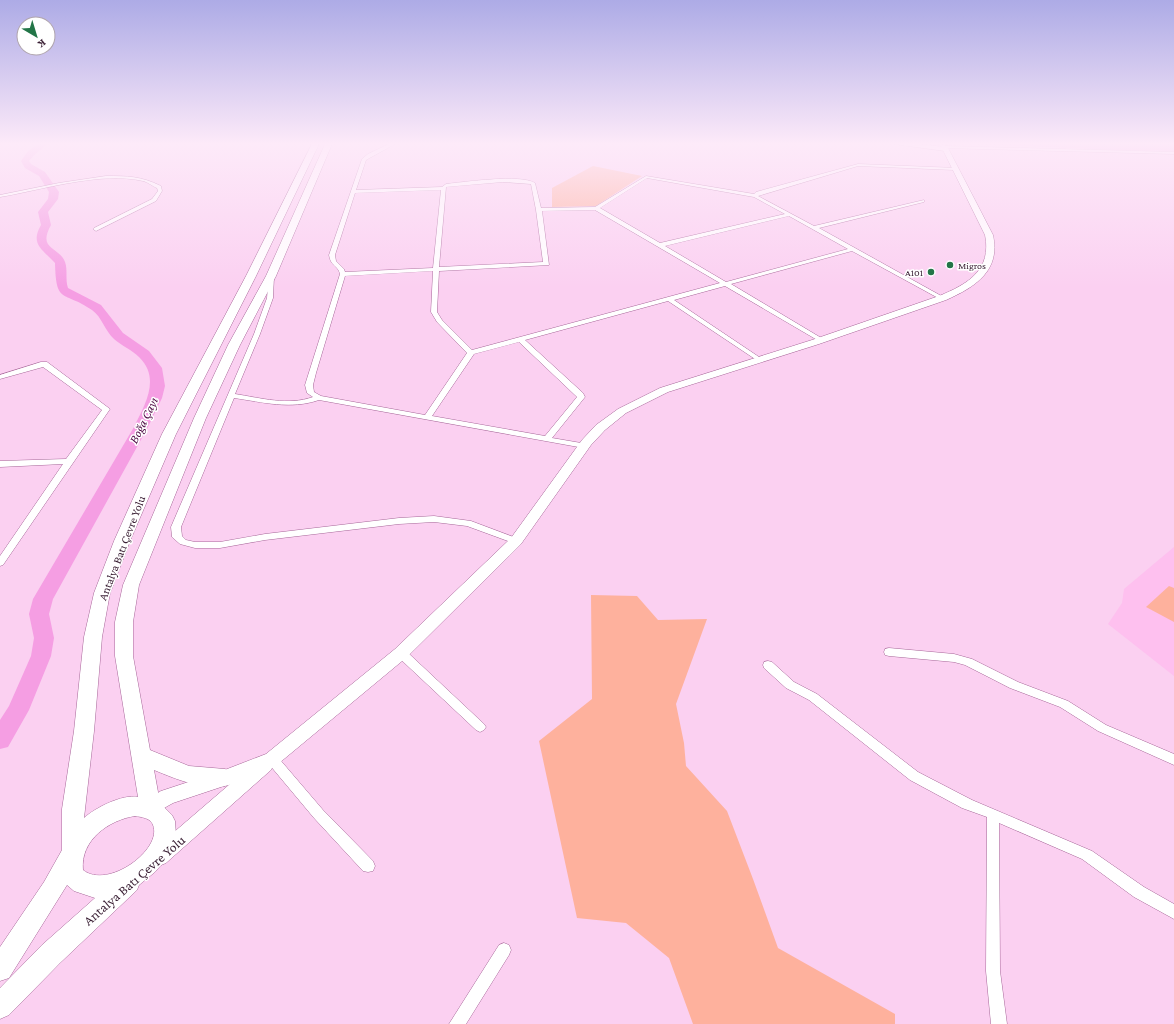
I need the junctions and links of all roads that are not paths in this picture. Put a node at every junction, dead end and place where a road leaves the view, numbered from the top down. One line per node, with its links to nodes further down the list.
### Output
1 (23, 192): 13 (street)
2 (159, 192): 20 (street)
3 (292, 192): 53 (highway, Antalya Batı Çevre Yolu)
4 (308, 192): 25 (highway)
5 (353, 192): 6 (street); 24 (street)
6 (358, 192)
7 (444, 192): 23 (street)
8 (535, 192): 17 (street)
9 (622, 192): 16 (street)
10 (732, 192): 14 (street)
11 (762, 192): 14 (street)
12 (967, 192): 27 (main road, Antalya Batı Çevre Yolu)
13 (0, 196)
14 (755, 196): 18 (street)
15 (922, 201): 19 (street)
16 (596, 208): 17 (street); 21 (street)
17 (539, 210): 23 (street)
18 (788, 215): 19 (street); 21 (street)
19 (814, 228): 22 (street)
20 (96, 229)
21 (661, 245): 26 (street)
22 (854, 250): 26 (street); 27 (street)
23 (436, 269): 24 (street); 31 (street)
24 (343, 274): 35 (street)
25 (270, 276): 34 (street); 47 (highway)
26 (726, 284): 28 (street); 30 (street)
27 (942, 298): 30 (main road, Antalya Batı Çevre Yolu)
28 (669, 300): 29 (street); 32 (street)
29 (520, 340): 31 (street); 37 (street)
30 (822, 340): 32 (main road, Antalya Batı Çevre Yolu)
31 (471, 353): 36 (street)
32 (760, 360): 38 (main road, Antalya Batı Çevre Yolu)
33 (0, 377): 39 (street)
34 (232, 396): 35 (street); 41 (street)
35 (319, 398): 36 (street)
36 (428, 417): 37 (street)
37 (547, 439): 38 (street)
38 (584, 446): 41 (main road, Antalya Batı Çevre Yolu)
39 (69, 461): 40 (street); 42 (street)
40 (0, 464)
41 (516, 541): 44 (main road, Antalya Batı Çevre Yolu)
42 (0, 563)
43 (889, 652): 49 (street)
44 (401, 653): 46 (street); 48 (main road, Antalya Batı Çevre Yolu)
45 (768, 665): 52 (street)
46 (480, 727)
47 (142, 756): 50 (highway); 51 (highway)
48 (272, 759): 50 (main road); 54 (street); 55 (main road, Antalya Batı Çevre Yolu)
49 (1174, 760)
50 (225, 778): 51 (main road)
51 (150, 808): 53 (highway); 55 (highway)
52 (993, 814): 56 (street); 61 (street)
53 (73, 851): 55 (highway); 58 (highway, Antalya Batı Çevre Yolu)
54 (368, 866)
55 (139, 873): 59 (highway, Antalya Batı Çevre Yolu)
56 (1174, 912)
57 (504, 950): 60 (street)
58 (0, 969)
59 (0, 1006)
60 (457, 1024)
61 (999, 1024)

